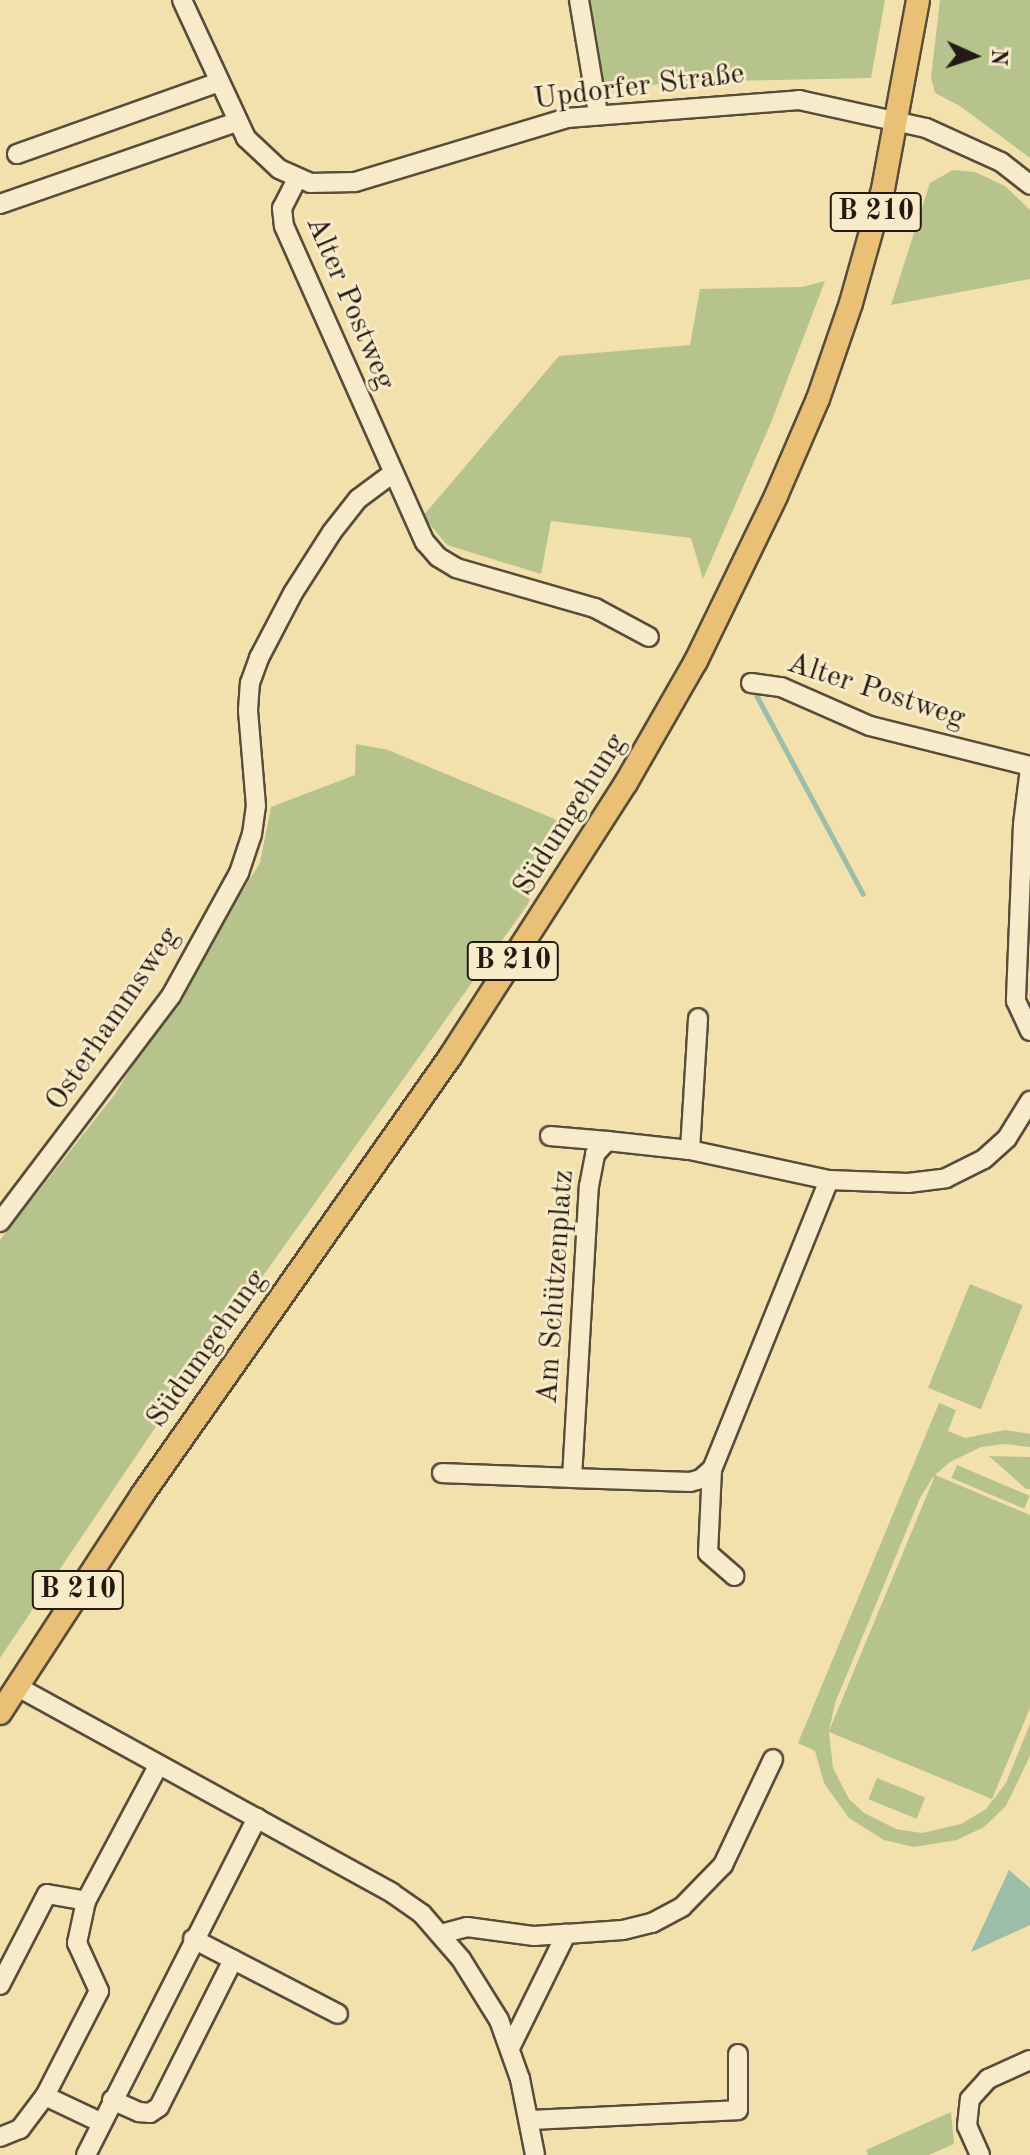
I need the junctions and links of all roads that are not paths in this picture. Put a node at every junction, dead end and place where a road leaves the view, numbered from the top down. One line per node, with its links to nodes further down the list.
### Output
1 (182, 0): 4 (street, Alter Postweg)
2 (579, 0): 5 (street)
3 (918, 0): 6 (main road, B 210)
4 (219, 82): 7 (street, Alter Postweg); 8 (street)
5 (598, 113): 6 (street, Updorfer Straße); 9 (street, Updorfer Straße)
6 (897, 120): 10 (street, Updorfer Straße); 28 (main road, Südumgehung / B 210)
7 (237, 122): 9 (street, Alter Postweg); 11 (street)
8 (17, 154)
9 (297, 179): 12 (street, Alter Postweg)
10 (1030, 185)
11 (0, 204)
12 (393, 473): 13 (street, Alter Postweg); 23 (street, Osterhammsweg)
13 (649, 637)
14 (751, 683): 15 (street, Alter Postweg)
15 (1030, 767): 17 (street, Alter Postweg)
16 (698, 1018): 21 (street)
17 (1030, 1031)
18 (1030, 1101): 22 (street, Am Schützenplatz)
19 (550, 1136): 20 (street)
20 (607, 1141): 21 (street, Am Schützenplatz); 26 (street, Am Schützenplatz)
21 (690, 1150): 22 (street, Am Schützenplatz)
22 (829, 1180): 24 (street)
23 (0, 1222)
24 (712, 1469): 26 (street); 27 (street)
25 (442, 1473): 26 (street)
26 (572, 1478)
27 (734, 1576)
28 (16, 1686): 29 (main road, Südumgehung / B 210); 31 (street)
29 (0, 1713)
30 (773, 1759): 35 (street)
31 (158, 1766): 32 (street); 33 (street)
32 (257, 1818): 34 (street); 36 (street)
33 (86, 1901): 38 (street); 43 (street)
34 (441, 1934): 35 (street); 40 (street)
35 (566, 1934): 40 (street)
36 (193, 1939): 37 (street); 44 (street)
37 (233, 1960): 39 (street); 44 (street)
38 (0, 1985)
39 (338, 2014)
40 (511, 2046): 45 (street)
41 (738, 2054): 45 (street)
42 (1030, 2060): 50 (street)
43 (45, 2096): 46 (street); 47 (street)
44 (112, 2100): 46 (street)
45 (529, 2120): 49 (street)
46 (100, 2122): 48 (street)
47 (0, 2137)
48 (86, 2155)
49 (535, 2155)
50 (980, 2155)

